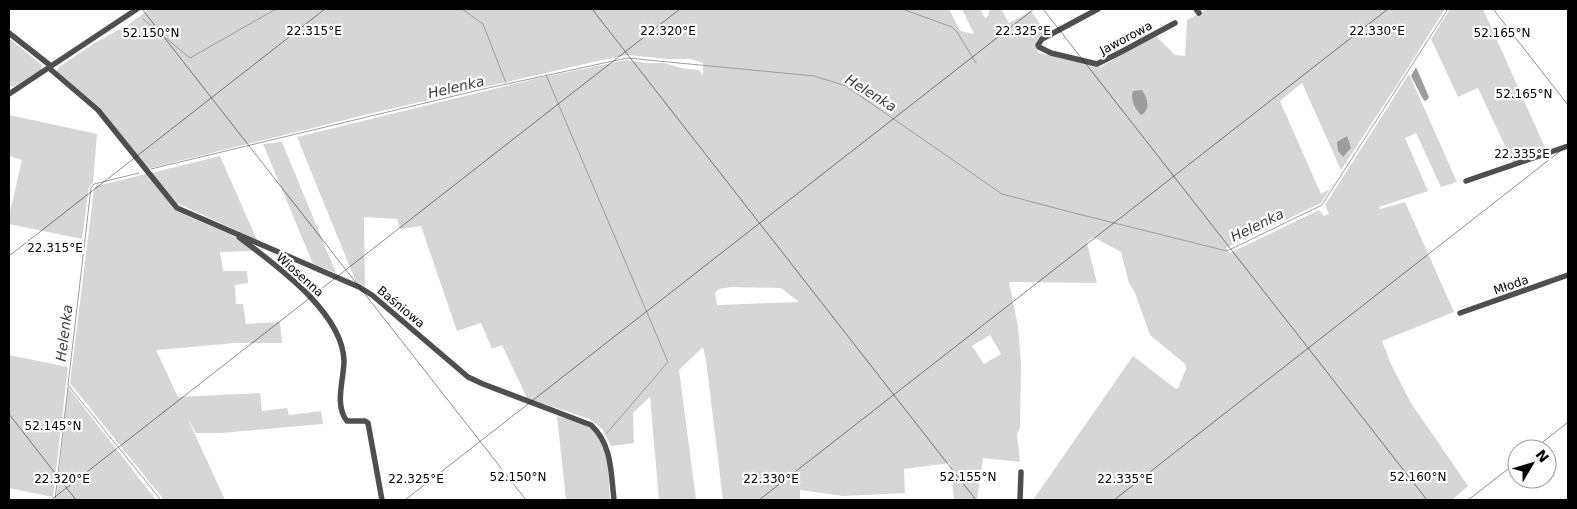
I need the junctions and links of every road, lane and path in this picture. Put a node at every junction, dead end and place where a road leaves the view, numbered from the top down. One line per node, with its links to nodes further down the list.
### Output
1 (137, 9): 5 (street)
2 (1098, 9): 3 (street, Jaworowa)
3 (1175, 23)
4 (9, 33): 5 (street, Baśniowa)
5 (50, 67): 6 (street); 9 (street, Baśniowa)
6 (9, 94)
7 (1568, 146): 8 (street)
8 (1466, 181)
9 (233, 233): 13 (street, Wiosenna); 14 (street, Baśniowa)
10 (1568, 275): 11 (street, Młoda)
11 (1460, 313)
12 (1021, 472): 15 (street)
13 (382, 500)
14 (614, 500)
15 (1020, 500)

